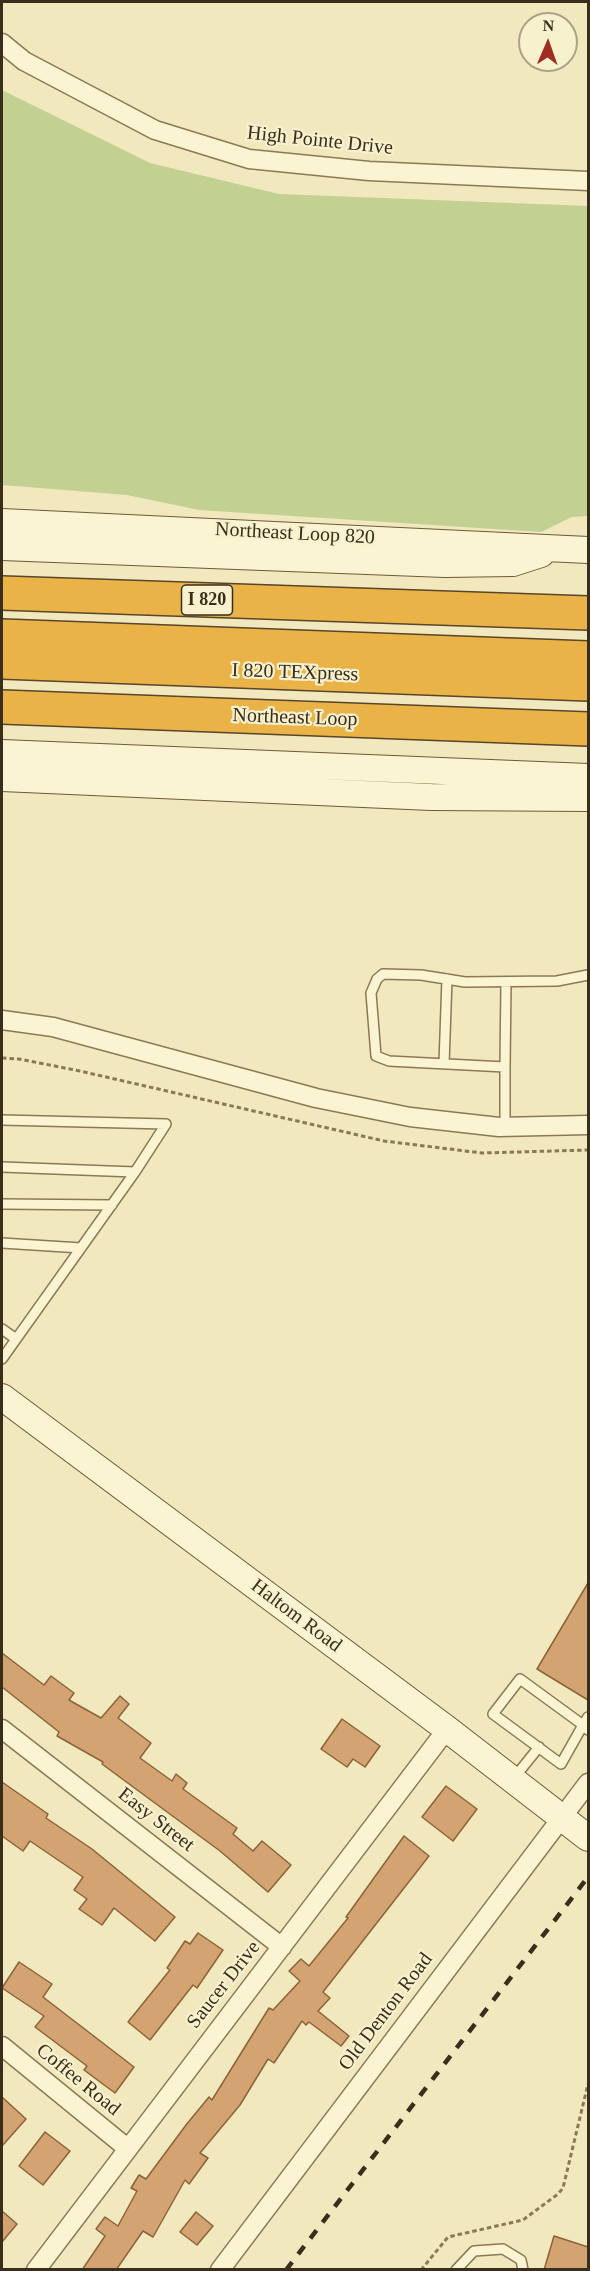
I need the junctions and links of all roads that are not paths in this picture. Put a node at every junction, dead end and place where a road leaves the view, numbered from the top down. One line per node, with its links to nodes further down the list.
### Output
1 (2, 43): 2 (street, High Pointe Drive)
2 (588, 181)
3 (2, 522): 5 (main road, Northeast Loop 820)
4 (2, 547): 5 (main road)
5 (558, 548): 6 (main road, Northeast Loop 820)
6 (588, 550)
7 (2, 593): 8 (highway, I 820)
8 (588, 613)
9 (2, 636): 10 (highway, I 820 TEXpress)
10 (588, 658)
11 (2, 662): 12 (highway, I 820 TEXpress)
12 (588, 684)
13 (2, 707): 14 (highway, Northeast Loop)
14 (588, 729)
15 (2, 753): 16 (main road)
16 (588, 777)
17 (2, 778): 18 (main road)
18 (588, 798)
19 (588, 975): 21 (lane)
20 (447, 979): 21 (lane); 23 (lane); 23 (lane)
21 (506, 982): 24 (lane)
22 (2, 1020): 27 (street)
23 (444, 1064): 24 (lane)
24 (505, 1067): 27 (lane)
25 (2, 1120): 29 (lane)
26 (588, 1125): 27 (street)
27 (506, 1127)
28 (2, 1167): 29 (lane)
29 (135, 1172): 31 (lane)
30 (2, 1204): 31 (lane)
31 (111, 1205): 33 (lane)
32 (2, 1243): 33 (lane)
33 (81, 1248): 35 (lane)
34 (2, 1329): 35 (lane)
35 (16, 1339): 36 (lane)
36 (2, 1359)
37 (2, 1397): 40 (main road, Haltom Road)
38 (586, 1724): 41 (lane); 41 (lane)
39 (2, 1729): 46 (street, Easy Street)
40 (447, 1729): 42 (main road, Haltom Road); 46 (street, Saucer Drive)
41 (538, 1747): 42 (lane)
42 (513, 1779): 44 (main road, Haltom Road)
43 (588, 1783): 44 (street, Old Denton Road)
44 (563, 1817): 45 (main road, Haltom Road); 50 (street, Old Denton Road)
45 (588, 1838)
46 (282, 1947): 48 (street, Saucer Drive)
47 (2, 2046): 48 (street, Coffee Road)
48 (126, 2148): 49 (street, Saucer Drive)
49 (36, 2270)
50 (220, 2270)
51 (456, 2270): 52 (lane)
52 (523, 2270)

